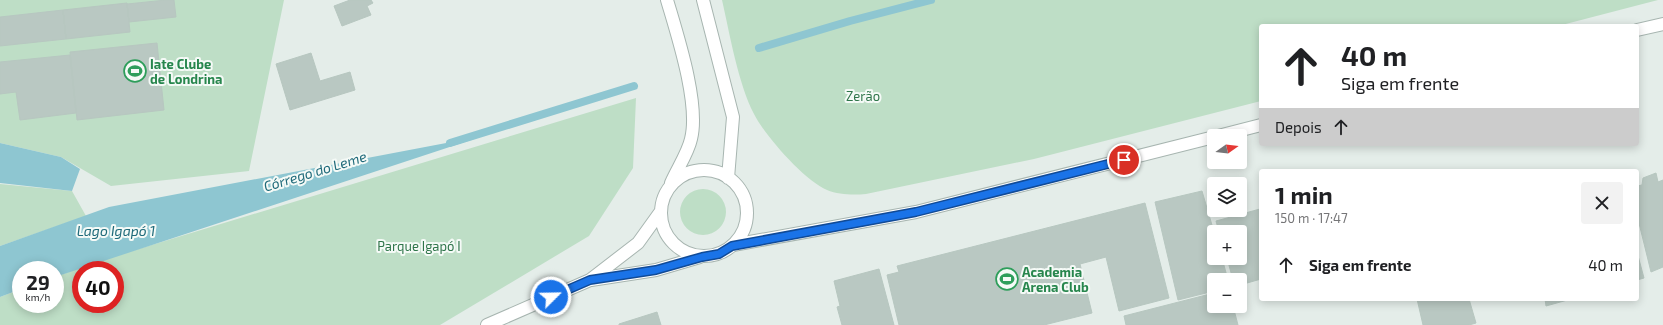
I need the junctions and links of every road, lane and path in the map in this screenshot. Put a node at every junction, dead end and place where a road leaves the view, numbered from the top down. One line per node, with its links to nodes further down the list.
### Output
1 (667, 0): 9 (street)
2 (703, 0): 8 (street)
3 (1663, 24): 4 (street)
4 (1639, 30)
5 (1259, 126): 6 (street)
6 (1245, 129)
7 (1207, 139): 11 (street)
8 (728, 178): 9 (street); 11 (street)
9 (668, 190): 10 (street)
10 (661, 211): 12 (street); 13 (street)
11 (732, 246): 12 (street)
12 (702, 257): 13 (street)
13 (590, 280): 14 (street)
14 (487, 325)

